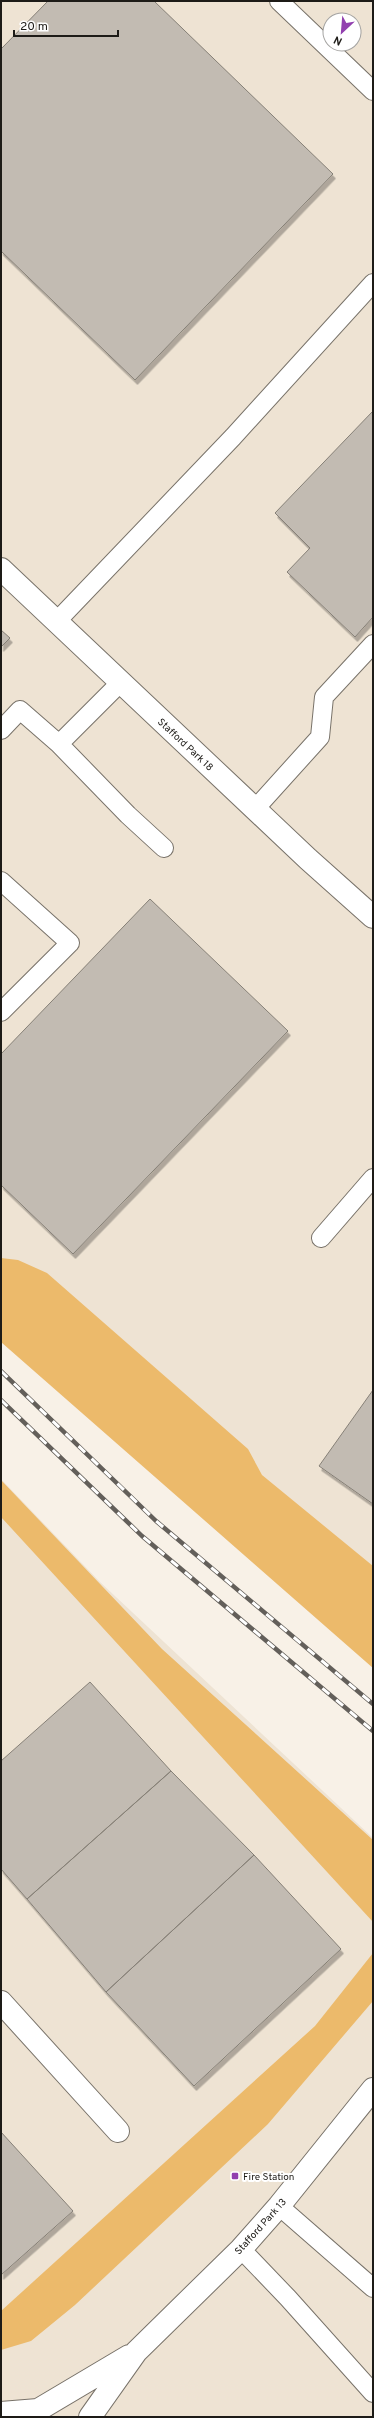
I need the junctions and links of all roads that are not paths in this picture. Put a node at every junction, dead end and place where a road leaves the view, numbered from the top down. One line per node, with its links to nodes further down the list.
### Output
1 (279, 1): 2 (lane)
2 (373, 91)
3 (373, 283): 5 (lane)
4 (1, 568): 5 (street, Stafford Park 18)
5 (57, 621): 7 (street, Stafford Park 18)
6 (373, 644): 10 (lane)
7 (121, 682): 9 (lane); 10 (street, Stafford Park 18)
8 (1, 730): 9 (lane)
9 (59, 744): 11 (lane)
10 (255, 809): 13 (street, Stafford Park 18)
11 (164, 848)
12 (1, 880): 14 (lane)
13 (373, 917)
14 (1, 1012)
15 (373, 1178): 16 (lane)
16 (321, 1238)
17 (1, 2002): 19 (street)
18 (373, 2089): 20 (street, Stafford Park 13)
19 (118, 2131)
20 (279, 2206): 21 (street, Stafford Park 13); 22 (lane)
21 (241, 2249): 23 (street, Stafford Park 13); 24 (lane)
22 (373, 2288)
23 (136, 2352): 26 (street, Stafford Park 13); 27 (street, Stafford Park 13)
24 (373, 2393)
25 (1, 2413): 26 (street, Stafford Park 13)
26 (34, 2413)
27 (90, 2417)

